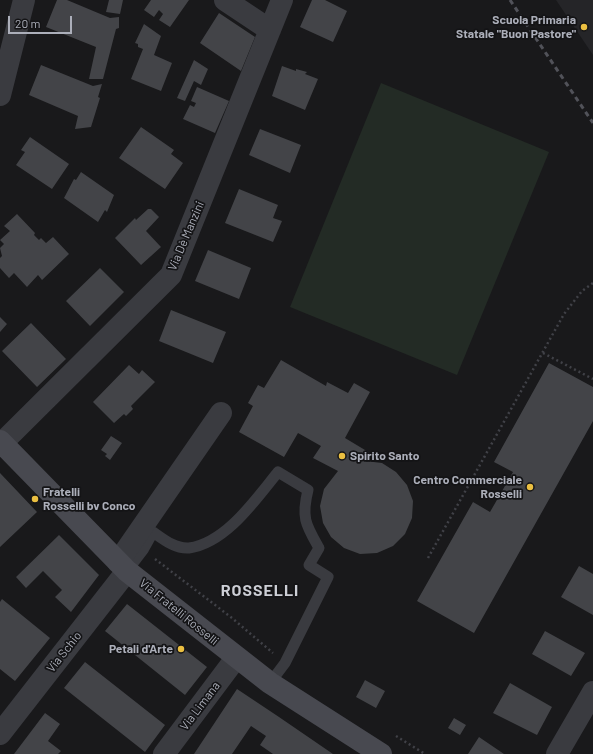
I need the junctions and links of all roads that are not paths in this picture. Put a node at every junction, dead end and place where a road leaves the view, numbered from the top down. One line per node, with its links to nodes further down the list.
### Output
1 (24, 0): 5 (street)
2 (226, 0): 4 (street)
3 (282, 0): 4 (street, Via Dè Manzini)
4 (270, 30): 7 (street, Via Dè Manzini)
5 (0, 95)
6 (221, 413): 8 (street, Via Schio)
7 (1, 442): 8 (street, Via Fratelli Rosselli)
8 (123, 566): 9 (street, Via Fratelli Rosselli); 10 (lane); 12 (street, Via Schio)
9 (236, 658): 10 (street, Via Fratelli Rosselli); 13 (street, Via Limana)
10 (270, 683): 14 (street, Via Fratelli Rosselli)
11 (593, 692): 15 (street)
12 (0, 734)
13 (164, 754)
14 (381, 754)
15 (557, 754)

